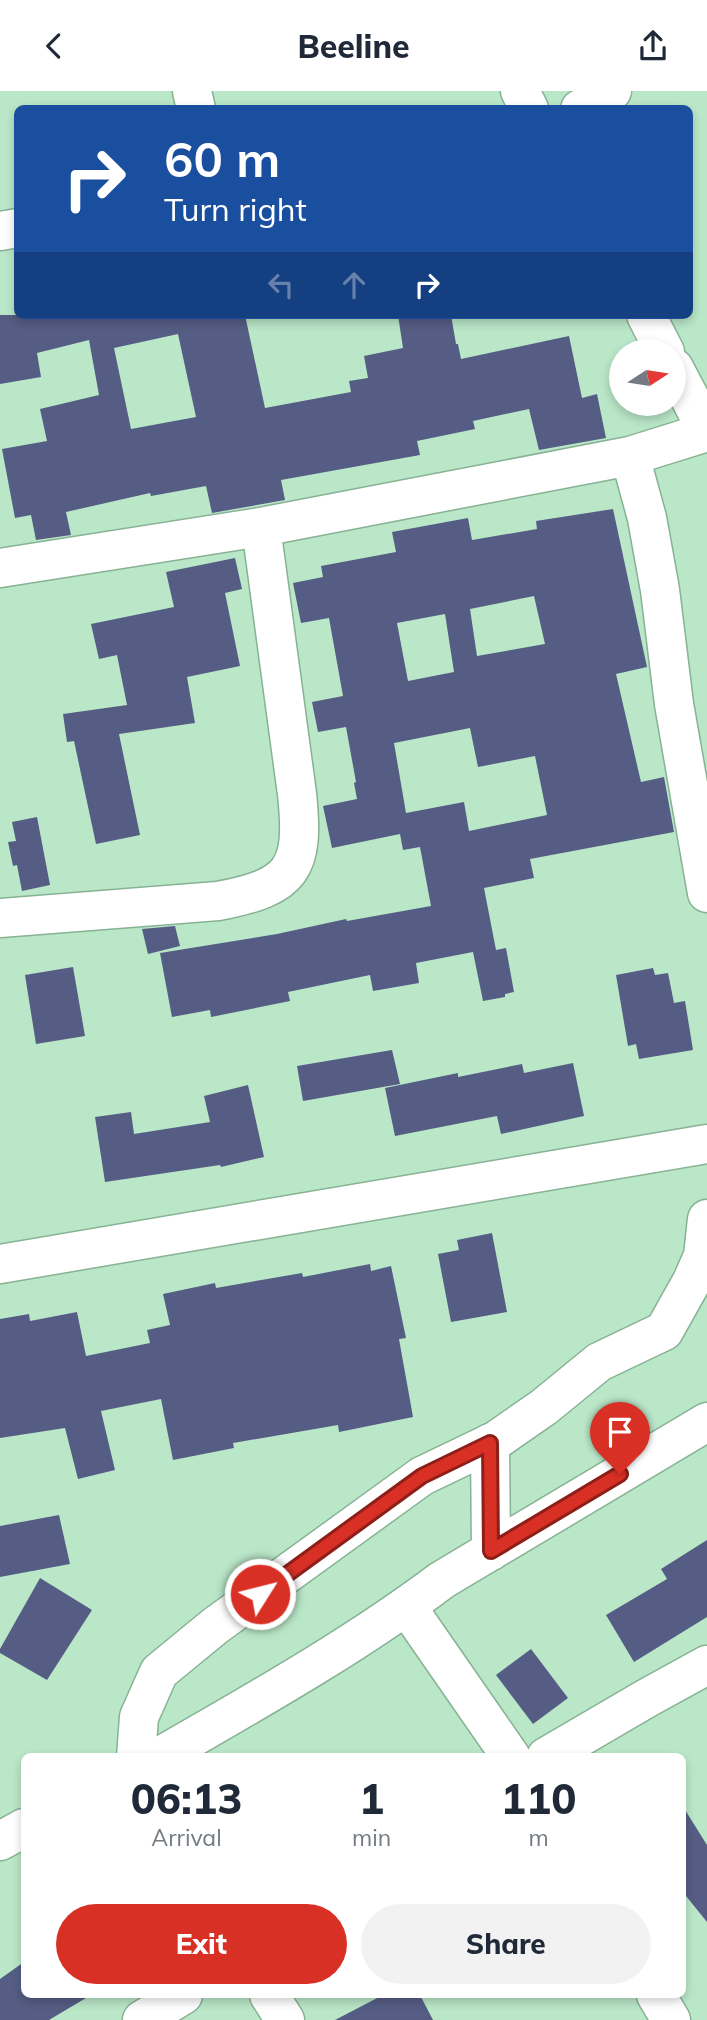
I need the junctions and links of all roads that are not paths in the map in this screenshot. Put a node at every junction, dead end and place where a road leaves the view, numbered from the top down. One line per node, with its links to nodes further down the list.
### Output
1 (612, 91): 2 (street)
2 (587, 105)
3 (648, 319): 4 (street)
4 (658, 339)
5 (686, 391): 6 (street)
6 (707, 432): 7 (street)
7 (630, 456): 8 (street); 10 (street)
8 (261, 527): 9 (street); 11 (street)
9 (0, 568)
10 (707, 893)
11 (0, 918)
12 (707, 1144): 14 (street)
13 (707, 1219): 16 (street)
14 (0, 1264)
15 (707, 1422): 17 (street)
16 (490, 1443): 17 (street); 20 (street)
17 (491, 1551): 18 (street)
18 (407, 1607): 21 (street); 22 (street)
19 (707, 1665): 23 (street)
20 (136, 1753)
21 (166, 1753)
22 (509, 1753)
23 (553, 1753)
24 (21, 1830): 25 (street)
25 (0, 1841)
26 (178, 1998): 29 (street)
27 (271, 1998): 30 (street)
28 (658, 1998): 31 (street)
29 (142, 2020)
30 (285, 2020)
31 (671, 2020)

